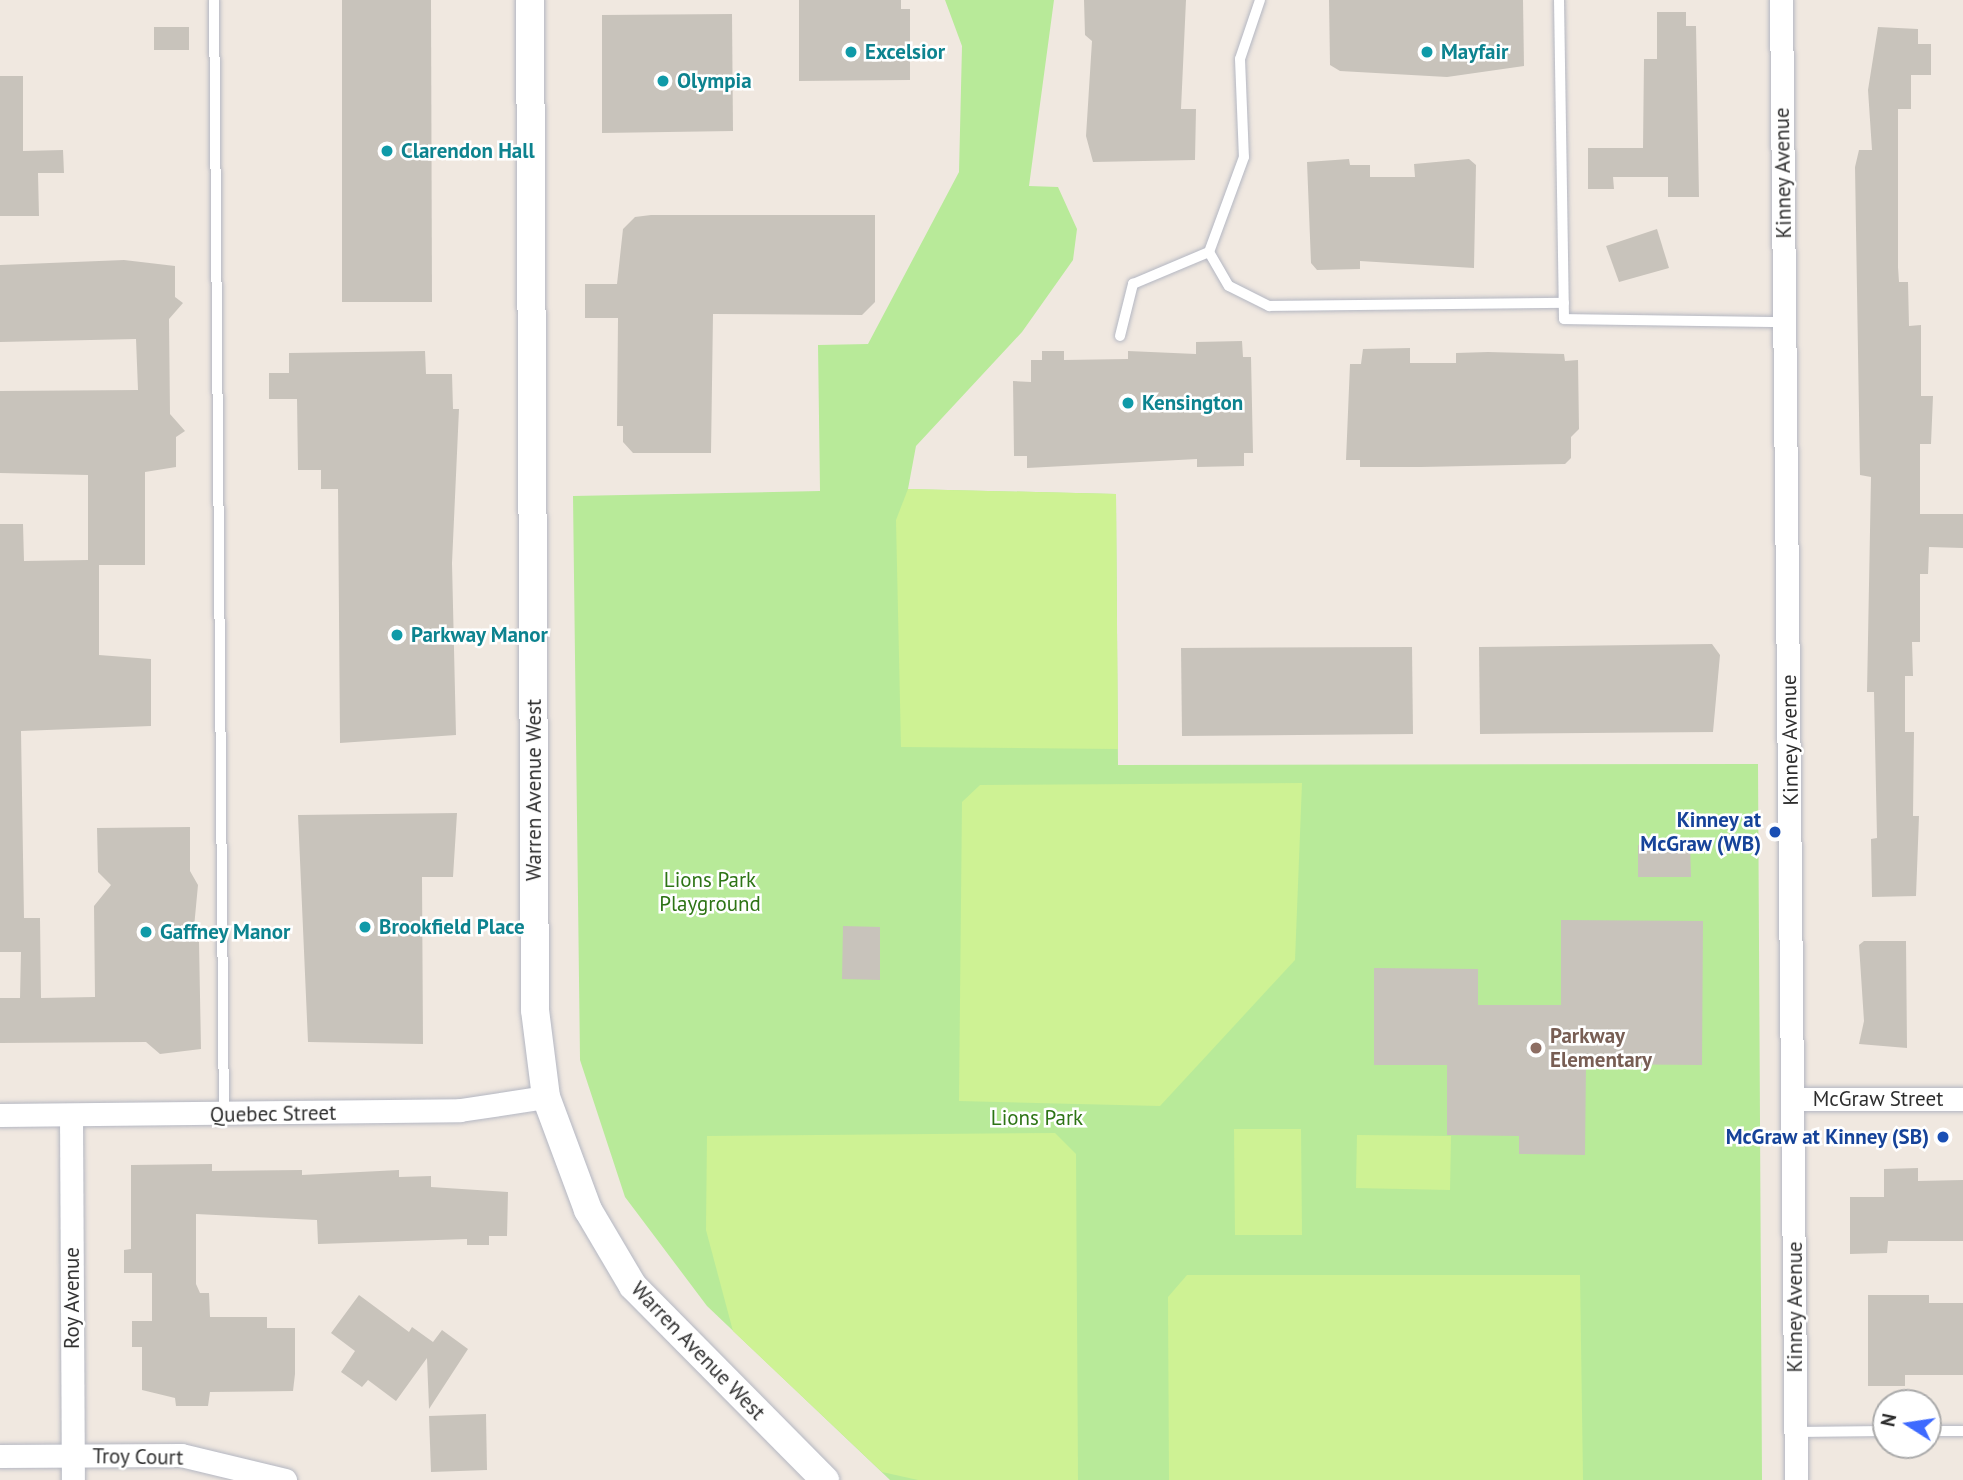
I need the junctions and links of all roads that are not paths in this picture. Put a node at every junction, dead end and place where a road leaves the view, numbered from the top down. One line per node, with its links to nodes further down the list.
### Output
1 (215, 0): 15 (lane)
2 (530, 0): 10 (street, Warren Avenue West)
3 (1260, 0): 6 (lane)
4 (1559, 0): 7 (lane)
5 (1781, 0): 8 (street, Kinney Avenue)
6 (1209, 252): 7 (lane); 9 (lane)
7 (1564, 303): 8 (lane)
8 (1784, 322): 11 (street, Kinney Avenue)
9 (1120, 335)
10 (546, 1097): 15 (street, Quebec Street); 24 (street, Warren Avenue West)
11 (1794, 1099): 12 (street, McGraw Street); 18 (street, Kinney Avenue)
12 (1963, 1099)
13 (0, 1115): 14 (street, Quebec Street)
14 (71, 1115): 15 (street, Quebec Street); 21 (street, Roy Avenue)
15 (224, 1116)
16 (1942, 1431): 17 (lane)
17 (1963, 1431)
18 (1796, 1432): 19 (lane); 25 (street, Kinney Avenue)
19 (1872, 1432)
20 (0, 1456): 21 (street, Troy Court)
21 (73, 1456): 22 (street, Roy Avenue); 23 (street, Troy Court)
22 (73, 1480)
23 (285, 1480)
24 (825, 1480)
25 (1796, 1480)

